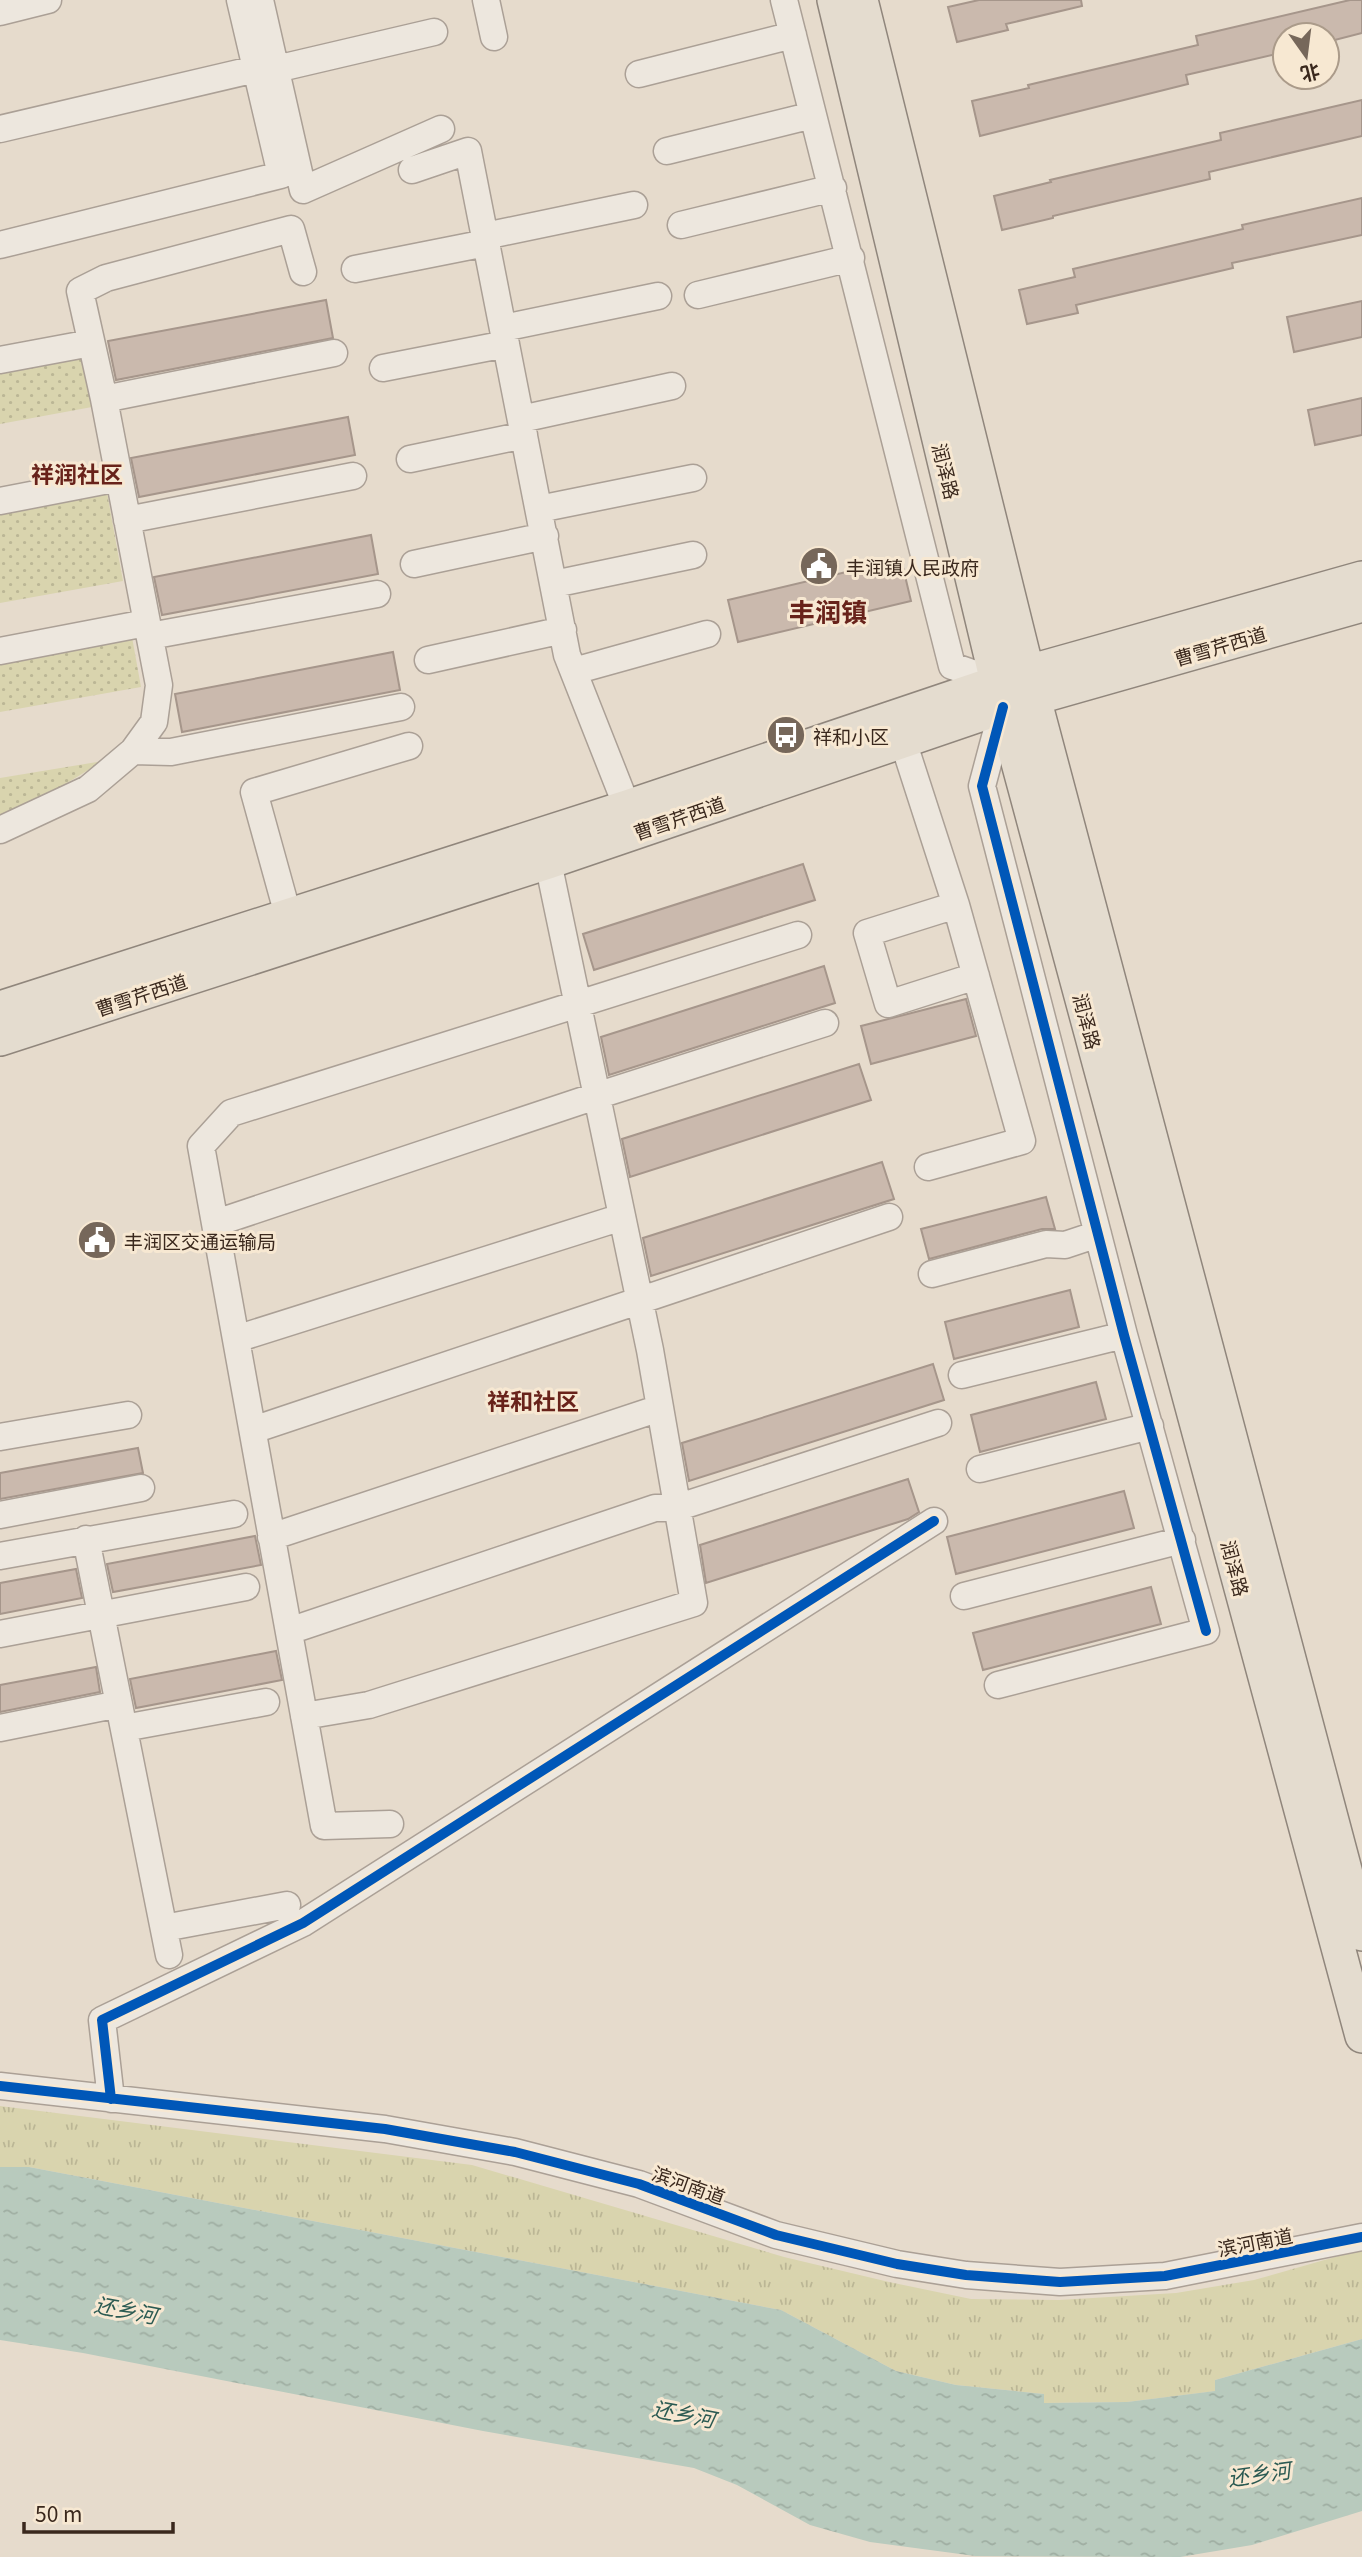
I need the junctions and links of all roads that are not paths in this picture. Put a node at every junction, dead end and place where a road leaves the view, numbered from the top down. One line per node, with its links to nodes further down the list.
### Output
1 (48, 0): 8 (street)
2 (240, 0): 12 (street)
3 (260, 0): 12 (street)
4 (486, 0): 11 (street)
5 (784, 0): 10 (street)
6 (834, 0): 57 (main road, 润泽路)
7 (861, 0): 57 (main road, 润泽路)
8 (0, 12)
9 (434, 32): 12 (street)
10 (793, 35): 13 (street); 14 (street)
11 (494, 37)
12 (266, 69): 15 (street); 16 (street); 23 (street)
13 (639, 74)
14 (813, 115): 17 (street); 19 (street)
15 (0, 129)
16 (441, 129)
17 (667, 151)
18 (412, 170): 22 (street)
19 (833, 188): 21 (street); 24 (street)
20 (634, 205): 22 (street)
21 (681, 225)
22 (485, 239): 25 (street); 29 (street)
23 (0, 245)
24 (851, 258): 27 (street); 57 (street)
25 (355, 269)
26 (303, 272): 30 (street)
27 (698, 295)
28 (658, 296): 29 (street)
29 (505, 336): 33 (street); 36 (street)
30 (91, 343): 32 (street); 35 (street)
31 (334, 353): 35 (street)
32 (0, 360)
33 (383, 368)
34 (672, 386): 36 (street)
35 (104, 399): 39 (street)
36 (523, 427): 37 (street); 42 (street)
37 (410, 459)
38 (353, 476): 43 (street)
39 (119, 478): 41 (street); 43 (street)
40 (693, 478): 42 (street)
41 (0, 501)
42 (539, 509): 44 (street)
43 (127, 520): 51 (street)
44 (545, 536): 46 (street); 48 (street)
45 (693, 555): 48 (street)
46 (414, 564)
47 (1362, 578): 57 (main road, 曹雪芹西道)
48 (554, 584): 52 (street)
49 (377, 594): 51 (street)
50 (1362, 605): 57 (main road, 曹雪芹西道)
51 (148, 629): 54 (street); 61 (street)
52 (563, 630): 55 (street); 56 (street)
53 (707, 634): 56 (street)
54 (0, 651)
55 (428, 660)
56 (573, 671): 62 (street)
57 (1016, 689): 59 (main road, 曹雪芹西道); 62 (main road, 曹雪芹西道); 78 (street); 113 (main road, 润泽路); 115 (main road, 润泽路)
58 (401, 706): 61 (street)
59 (902, 741): 64 (main road, 曹雪芹西道); 65 (street)
60 (410, 746): 66 (street)
61 (133, 751): 63 (street)
62 (627, 807): 66 (main road, 曹雪芹西道)
63 (0, 830)
64 (548, 862): 70 (street); 72 (main road, 曹雪芹西道)
65 (956, 905): 68 (street); 68 (street)
66 (288, 915): 69 (main road, 曹雪芹西道)
67 (798, 934): 70 (street)
68 (976, 976): 74 (street)
69 (2, 1001)
70 (577, 1004): 73 (street); 77 (street)
71 (825, 1023): 73 (street)
72 (0, 1039)
73 (596, 1096): 75 (street); 77 (street)
74 (928, 1167)
75 (622, 1217): 80 (street); 82 (street)
76 (889, 1217): 80 (street)
77 (216, 1223): 82 (street)
78 (1098, 1234): 79 (street); 81 (street)
79 (932, 1274)
80 (639, 1301): 84 (street); 88 (street)
81 (1124, 1335): 83 (street); 87 (street)
82 (236, 1339): 88 (street)
83 (962, 1375)
84 (660, 1408): 92 (street); 96 (street)
85 (128, 1415): 89 (street)
86 (939, 1423): 92 (street)
87 (1150, 1426): 90 (street); 98 (street)
88 (253, 1430): 96 (street)
89 (0, 1437)
90 (980, 1469)
91 (141, 1488): 94 (street)
92 (676, 1508): 103 (street); 108 (street)
93 (234, 1514): 97 (street)
94 (0, 1515)
95 (934, 1521): 117 (street)
96 (271, 1536): 103 (street)
97 (86, 1539): 99 (street); 102 (street)
98 (1182, 1540): 101 (street); 105 (street)
99 (0, 1556)
100 (246, 1587): 102 (street)
101 (964, 1596)
102 (102, 1615): 104 (street); 107 (street)
103 (289, 1631): 108 (street)
104 (0, 1634)
105 (998, 1685)
106 (266, 1702): 107 (street)
107 (122, 1716): 109 (street); 112 (street)
108 (304, 1716): 110 (street)
109 (0, 1728)
110 (390, 1824)
111 (287, 1905): 112 (street)
112 (164, 1928): 114 (street)
113 (1362, 1934)
114 (169, 1955)
115 (1362, 2036)
116 (0, 2086): 117 (street, 滨河南道)
117 (110, 2099): 118 (street, 滨河南道)
118 (1362, 2237)

